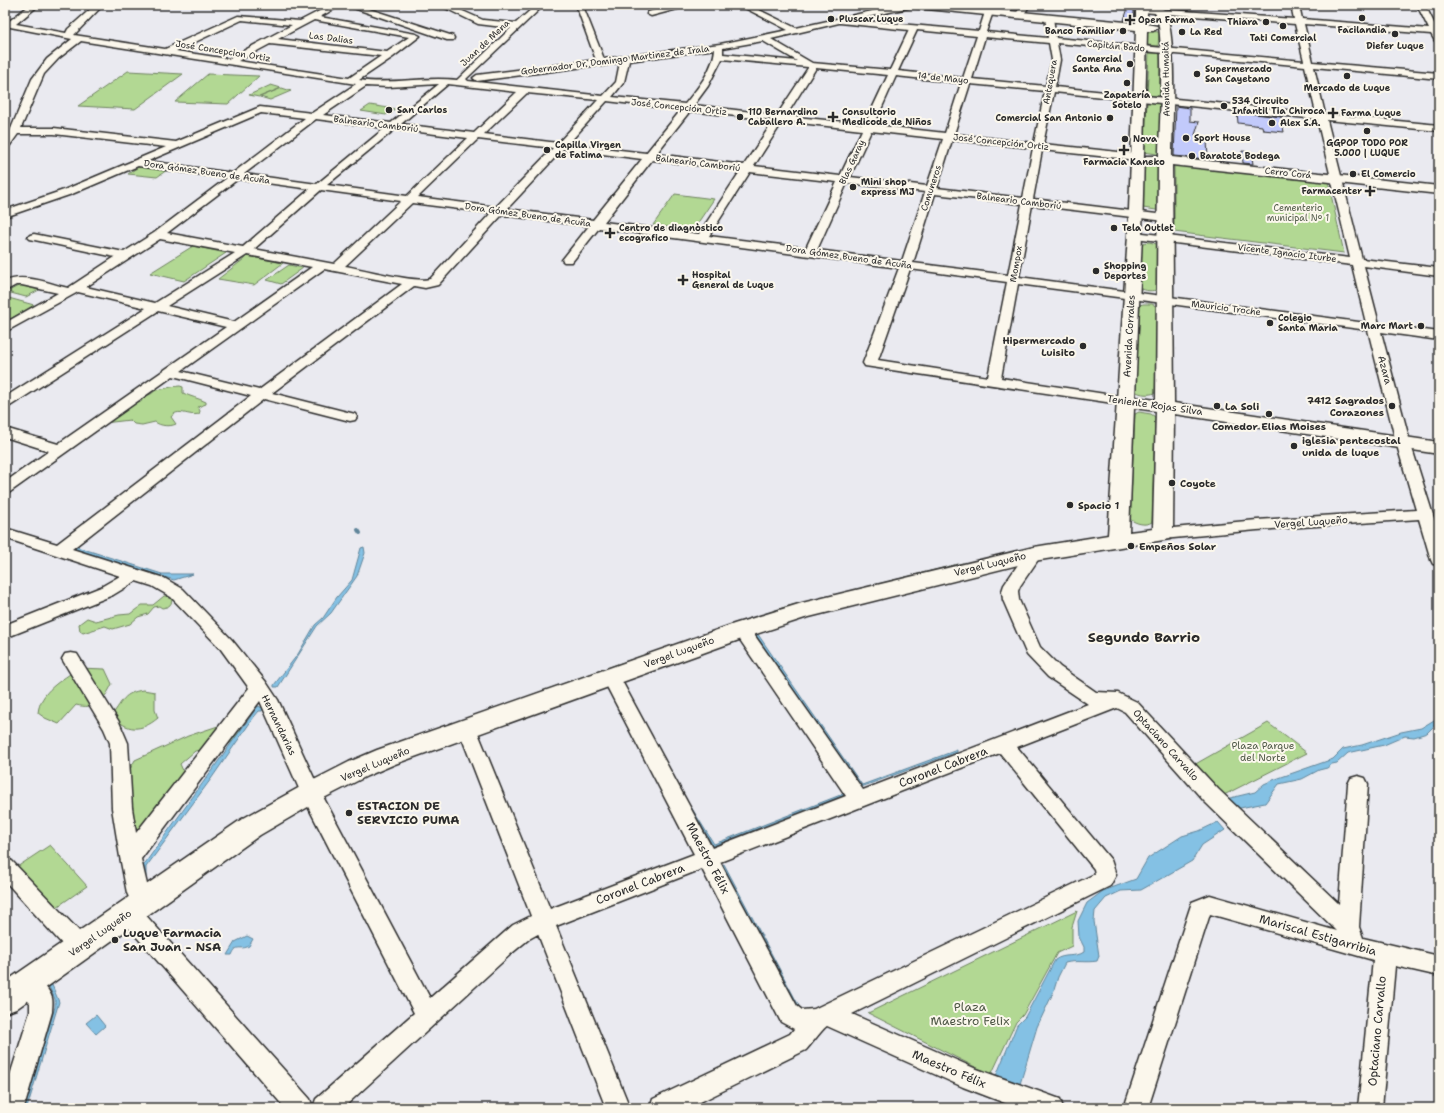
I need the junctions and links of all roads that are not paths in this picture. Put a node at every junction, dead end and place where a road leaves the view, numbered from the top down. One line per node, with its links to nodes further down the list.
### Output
1 (35, 5): 26 (street)
2 (99, 5): 35 (street)
3 (337, 5): 22 (street)
4 (349, 5): 36 (street)
5 (443, 5): 28 (street)
6 (540, 5): 28 (street, Juan de Mena)
7 (682, 5): 20 (street)
8 (743, 5): 17 (street)
9 (768, 5): 17 (street)
10 (909, 5): 24 (street, Gobernador Dr. Domingo Martinez de Irala)
11 (917, 5): 19 (main road)
12 (1026, 5): 21 (street)
13 (1295, 5): 25 (street, Azara)
14 (1422, 5): 33 (street)
15 (579, 6): 49 (street)
16 (1144, 7): 18 (main road); 29 (main road)
17 (754, 10): 32 (street)
18 (1159, 11): 25 (street); 31 (main road, Avenida Humaitá)
19 (989, 12): 21 (main road); 34 (street, Comuneros)
20 (651, 14)
21 (1019, 15): 23 (main road)
22 (312, 18): 27 (street); 45 (street)
23 (1049, 18): 29 (main road); 39 (street, Antequera)
24 (840, 21): 30 (street, Capitán Bado); 32 (street, Gobernador Dr. Domingo Martinez de Irala)
25 (1299, 22): 33 (street); 50 (street, Azara)
26 (7, 24): 35 (street, José Concepcion Ortiz)
27 (301, 24): 38 (street); 44 (street)
28 (518, 26): 54 (street, Juan de Mena)
29 (1141, 27): 31 (main road); 42 (main road)
30 (914, 28): 34 (street, Capitán Bado); 52 (street, Blas Garay)
31 (1164, 29): 43 (main road, Avenida Humaitá)
32 (796, 31): 37 (street, Gobernador Dr. Domingo Martinez de Irala)
33 (1437, 32): 40 (street)
34 (982, 34): 39 (street, Capitán Bado); 57 (street, Comuneros)
35 (76, 38): 44 (street, José Concepcion Ortiz); 71 (street)
36 (450, 38)
37 (763, 38): 41 (street, Gobernador Dr. Domingo Martinez de Irala); 51 (street)
38 (270, 41): 45 (street, Las Dalias); 48 (street)
39 (1053, 41): 42 (street, Capitán Bado); 59 (street, Antequera)
40 (1439, 41)
41 (719, 45): 46 (street); 47 (street, Gobernador Dr. Domingo Martinez de Irala); 49 (street, Gobernador Dr. Domingo Martinez de Irala)
42 (1141, 49): 43 (street, Capitán Bado); 61 (main road)
43 (1167, 51): 50 (street, Capitán Bado); 63 (main road, Avenida Humaitá)
44 (166, 52): 48 (street, José Concepcion Ortiz)
45 (390, 55): 55 (street)
46 (719, 56): 51 (street, 14 de Mayo); 64 (street)
47 (625, 60): 49 (street, Gobernador Dr. Domingo Martinez de Irala); 62 (street)
48 (229, 62): 55 (street, José Concepcion Ortiz)
49 (602, 62): 54 (street, Gobernador Dr. Domingo Martinez de Irala)
50 (1309, 64): 53 (street, Capitán Bado); 65 (street, Azara)
51 (812, 65): 52 (street, 14 de Mayo); 67 (street)
52 (893, 74): 57 (street, 14 de Mayo); 69 (street, Blas Garay)
53 (1439, 76)
54 (465, 80): 56 (street, José Concepción Ortiz); 60 (street, José Concepción Ortiz)
55 (351, 81): 58 (street, José Concepcion Ortiz)
56 (446, 81): 58 (street, José Concepción Ortiz); 68 (street)
57 (966, 81): 59 (street, 14 de Mayo); 73 (street, Comuneros)
58 (364, 82): 66 (street)
59 (1050, 89): 61 (street, 14 de Mayo); 77 (street, Antequera)
60 (524, 90): 62 (street, José Concepción Ortiz); 72 (street)
61 (1139, 98): 63 (street, 14 de Mayo); 79 (main road)
62 (605, 99): 64 (street, José Concepción Ortiz); 76 (street)
63 (1167, 101): 65 (street, 14 de Mayo); 80 (main road, Avenida Humaitá)
64 (686, 108): 67 (street, José Concepción Ortiz); 78 (street)
65 (1321, 116): 70 (street, 14 de Mayo); 84 (street, Azara)
66 (313, 117): 68 (street, Balneario Camboriú); 74 (street, Balneario Camboriú); 83 (street)
67 (780, 118): 69 (street, José Concepción Ortiz); 82 (street)
68 (392, 126): 72 (street, Balneario Camboriú); 86 (street)
69 (868, 128): 73 (street, José Concepción Ortiz); 85 (street, Blas Garay)
70 (1439, 128)
71 (15, 131): 74 (street); 75 (street)
72 (476, 136): 76 (street, Balneario Camboriú); 89 (street)
73 (948, 136): 77 (street, José Concepción Ortiz); 87 (street, Comuneros)
74 (178, 145): 81 (street)
75 (5, 146)
76 (561, 146): 78 (street, Balneario Camboriú); 91 (street)
77 (1038, 146): 79 (street, José Concepción Ortiz); 90 (street, Mompox)
78 (648, 157): 82 (street, Balneario Camboriú); 95 (street)
79 (1137, 157): 80 (main road, Cerro Corá); 93 (main road, Avenida Corrales)
80 (1165, 160): 84 (main road, Cerro Corá); 94 (main road)
81 (138, 163): 83 (street, Dora Gómez Bueno de Acuña); 92 (street)
82 (747, 168): 85 (street, Balneario Camboriú); 99 (street)
83 (235, 176): 86 (street, Dora Gómez Bueno de Acuña); 96 (street)
84 (1336, 179): 88 (main road, Cerro Corá); 105 (street, Azara)
85 (843, 180): 87 (street, Balneario Camboriú); 102 (street, Blas Garay)
86 (319, 187): 89 (street, Dora Gómez Bueno de Acuña); 101 (street)
87 (930, 190): 90 (street, Balneario Camboriú); 107 (street, Comuneros)
88 (1439, 190)
89 (410, 199): 91 (street, Dora Gómez Bueno de Acuña); 108 (street)
90 (1027, 202): 93 (street, Balneario Camboriú); 110 (street, Mompox)
91 (499, 211): 95 (street, Dora Gómez Bueno de Acuña); 111 (street)
92 (5, 214)
93 (1135, 214): 94 (street, Balneario Camboriú); 97 (main road, Avenida Corrales)
94 (1165, 218): 100 (main road)
95 (596, 224): 99 (street, Dora Gómez Bueno de Acuña); 104 (street)
96 (158, 235): 101 (street); 103 (street)
97 (1135, 235): 100 (street, Vicente Ignacio Iturbe); 114 (main road, Avenida Corrales)
98 (34, 237): 103 (street)
99 (702, 238): 102 (street, Dora Gómez Bueno de Acuña)
100 (1165, 238): 105 (street, Vicente Ignacio Iturbe); 115 (main road)
101 (245, 251): 106 (street); 116 (street)
102 (810, 252): 107 (street, Dora Gómez Bueno de Acuña)
103 (125, 256): 113 (street)
104 (568, 260)
105 (1358, 262): 109 (street, Vicente Ignacio Iturbe); 118 (street, Azara)
106 (322, 265): 108 (street); 117 (street)
107 (906, 265): 110 (street, Dora Gómez Bueno de Acuña); 121 (street, Comuneros)
108 (336, 268): 111 (street)
109 (1439, 272)
110 (1013, 279): 114 (street, Dora Gómez Bueno de Acuña); 123 (street, Mompox)
111 (412, 282): 124 (street)
112 (5, 287): 113 (street)
113 (73, 290): 116 (street); 119 (street)
114 (1131, 296): 115 (street, Mauricio Troche); 125 (main road, Avenida Corrales)
115 (1166, 300): 118 (street, Mauricio Troche); 127 (main road)
116 (156, 307): 117 (street); 126 (street)
117 (236, 326): 122 (street)
118 (1374, 327): 120 (street, Mauricio Troche); 130 (street, Azara)
119 (5, 328)
120 (1439, 336)
121 (870, 363): 123 (street, Teniente Rojas Silva)
122 (171, 372): 124 (street); 132 (street)
123 (994, 381): 125 (street, Teniente Rojas Silva)
124 (261, 395): 128 (street); 138 (street)
125 (1126, 401): 127 (main road, Teniente Rojas Silva); 137 (main road, Avenida Corrales)
126 (5, 403)
127 (1165, 407): 130 (main road, Teniente Rojas Silva); 136 (main road)
128 (350, 417)
129 (5, 432): 132 (street)
130 (1403, 442): 131 (main road, Teniente Rojas Silva); 134 (street, Azara)
131 (1439, 448)
132 (61, 450): 133 (street)
133 (5, 489)
134 (1426, 514): 136 (street, Vergel Luqueño); 140 (street, Azara)
135 (5, 532): 138 (street, Hernandarias)
136 (1163, 534): 137 (main road, Vergel Luqueño)
137 (1118, 540): 139 (main road, Vergel Luqueño)
138 (60, 550): 141 (street, Hernandarias)
139 (1034, 554): 143 (main road, Vergel Luqueño); 147 (street)
140 (1439, 560)
141 (134, 575): 142 (street); 146 (street, Hernandarias)
142 (7, 630)
143 (742, 630): 145 (main road, Vergel Luqueño); 152 (street)
144 (71, 659): 153 (street)
145 (611, 677): 148 (main road, Vergel Luqueño); 154 (street, Maestro Félix)
146 (260, 687): 151 (street, Hernandarias); 153 (street)
147 (1118, 700): 149 (street, Coronel Cabrera); 158 (street, Optaciano Carvallo)
148 (467, 728): 151 (main road, Vergel Luqueño); 157 (street)
149 (1004, 744): 152 (street, Coronel Cabrera); 164 (street)
150 (1358, 784): 158 (street)
151 (311, 792): 156 (main road, Vergel Luqueño); 163 (street, Hernandarias)
152 (859, 800): 154 (street, Coronel Cabrera)
153 (130, 856): 156 (street)
154 (708, 858): 157 (street, Coronel Cabrera); 164 (street, Maestro Félix)
155 (5, 867): 159 (street)
156 (136, 907): 159 (main road, Vergel Luqueño); 166 (street)
157 (544, 921): 163 (street, Coronel Cabrera); 168 (street)
158 (1352, 936): 160 (street, Mariscal Estigarribia); 171 (street, Mariscal Estigarribia)
159 (78, 948): 162 (main road, Vergel Luqueño)
160 (1385, 953): 161 (street, Mariscal Estigarribia); 172 (street, Optaciano Carvallo)
161 (1439, 966)
162 (16, 992): 165 (street)
163 (427, 1016): 167 (street, Coronel Cabrera)
164 (822, 1018): 169 (street); 170 (street, Maestro Félix)
165 (12, 1108)
166 (301, 1108)
167 (325, 1108)
168 (618, 1108)
169 (662, 1108)
170 (1051, 1108)
171 (1136, 1108)
172 (1370, 1108)

